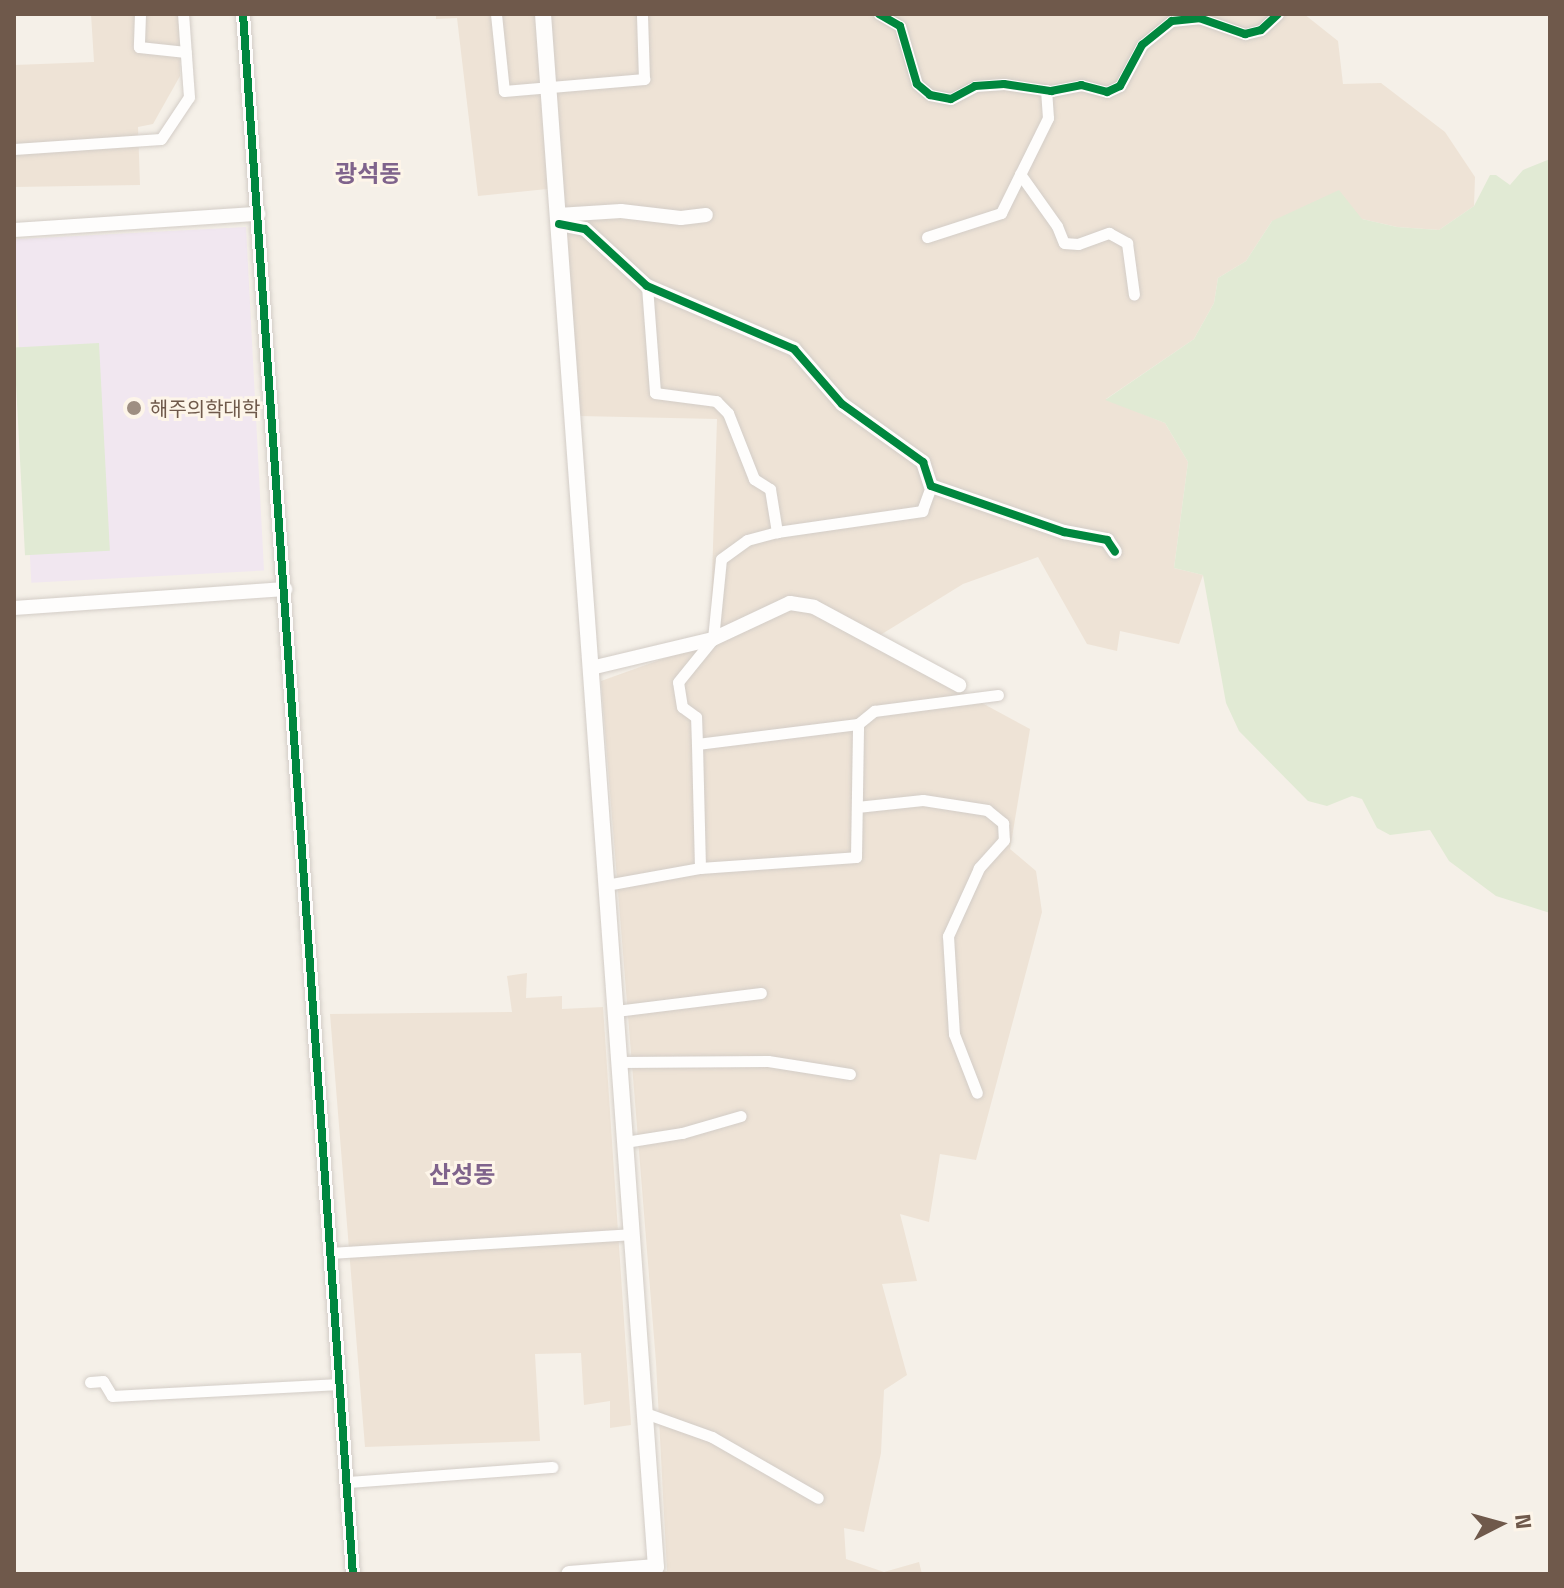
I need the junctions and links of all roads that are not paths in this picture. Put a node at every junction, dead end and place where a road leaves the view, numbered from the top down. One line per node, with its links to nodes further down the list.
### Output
1 (140, 14): 9 (street)
2 (183, 14): 9 (street)
3 (243, 14): 14 (street)
4 (496, 14): 10 (street)
5 (543, 14): 10 (main road)
6 (642, 14): 10 (street)
7 (879, 14): 11 (street)
8 (1278, 14): 11 (street)
9 (186, 52): 12 (street)
10 (548, 85): 16 (main road)
11 (1046, 90): 13 (street)
12 (14, 149)
13 (1020, 174): 18 (street); 20 (street)
14 (258, 214): 17 (street); 24 (street)
15 (706, 215): 16 (street)
16 (558, 220): 19 (street); 27 (main road)
17 (14, 230)
18 (927, 237)
19 (647, 286): 21 (street); 22 (street)
20 (1134, 295)
21 (931, 486): 22 (street); 23 (street)
22 (777, 532): 26 (street)
23 (1115, 552)
24 (285, 589): 25 (street); 43 (street)
25 (14, 608)
26 (713, 639): 27 (street); 28 (street); 31 (street)
27 (591, 668): 34 (main road)
28 (959, 685)
29 (998, 695): 30 (street)
30 (858, 724): 31 (street); 32 (street)
31 (697, 744): 33 (street)
32 (857, 807): 33 (street); 39 (street)
33 (700, 868): 34 (street)
34 (606, 885): 36 (main road)
35 (761, 993): 36 (street)
36 (616, 1011): 37 (main road)
37 (619, 1062): 38 (street); 41 (main road)
38 (850, 1074)
39 (977, 1093)
40 (741, 1116): 41 (street)
41 (625, 1142): 42 (main road)
42 (632, 1234): 43 (street); 46 (main road)
43 (331, 1253): 45 (street)
44 (90, 1382): 45 (street)
45 (340, 1384): 48 (street)
46 (645, 1413): 49 (street); 50 (main road)
47 (552, 1467): 48 (street)
48 (347, 1482): 51 (street)
49 (818, 1498)
50 (649, 1571): 52 (main road)
51 (353, 1574)
52 (569, 1574)

